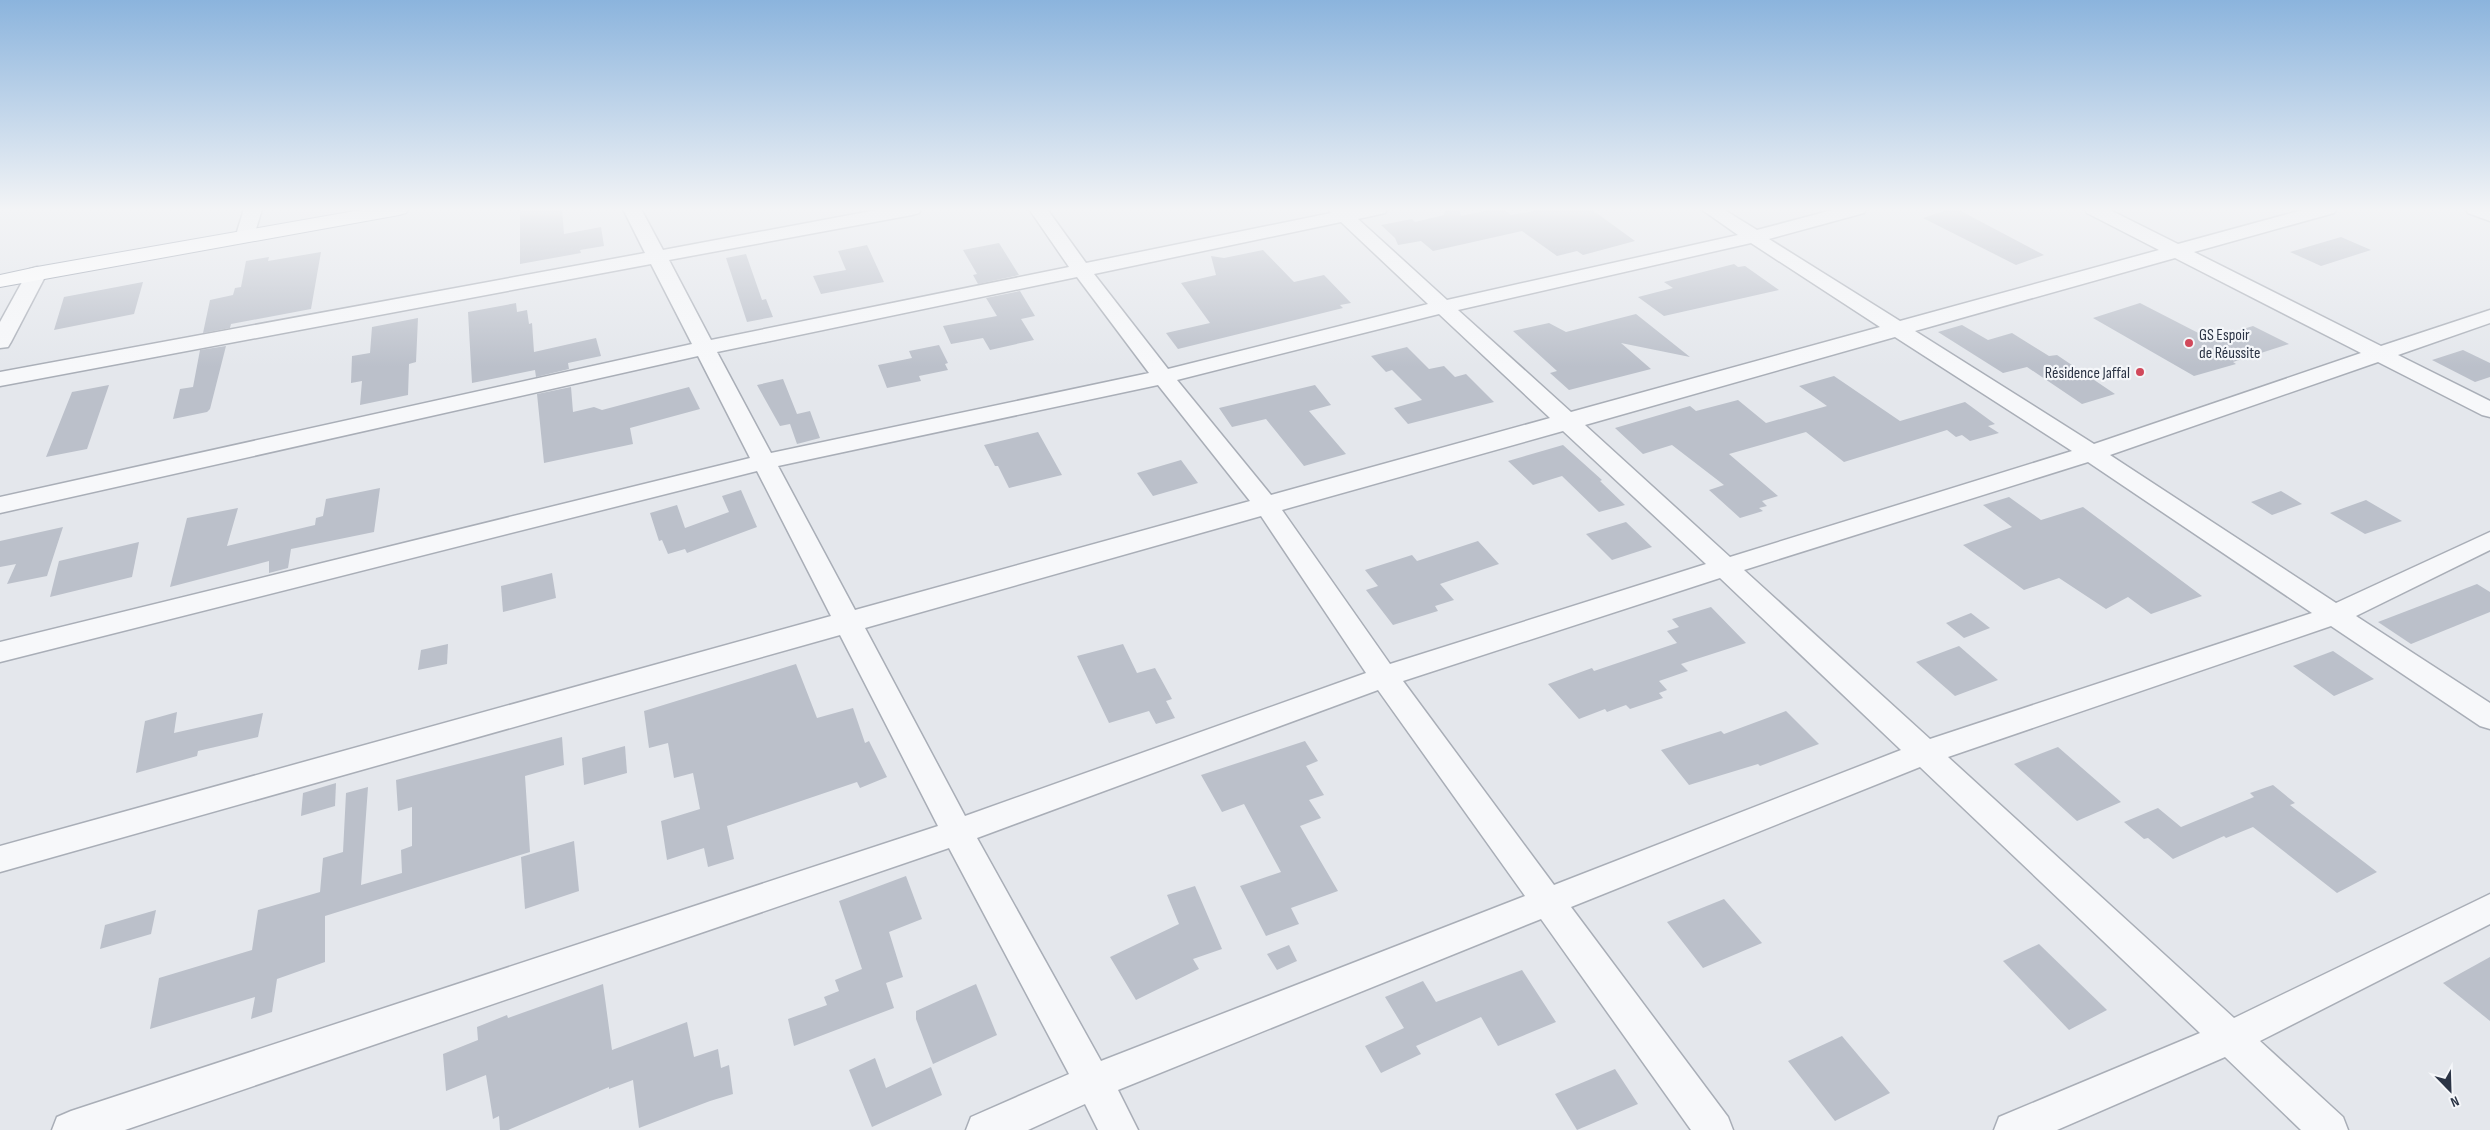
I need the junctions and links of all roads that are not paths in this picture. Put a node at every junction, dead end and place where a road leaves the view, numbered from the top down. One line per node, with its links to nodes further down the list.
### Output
1 (99, 262): 12 (highway)
2 (632, 262): 21 (street)
3 (659, 262): 18 (street)
4 (1075, 262): 11 (street)
5 (1123, 262): 11 (street)
6 (1393, 262): 14 (street)
7 (1644, 262): 14 (street)
8 (1792, 262): 16 (street)
9 (2138, 262): 16 (street)
10 (2198, 262): 19 (street)
11 (1082, 271): 18 (street); 20 (street)
12 (37, 273): 13 (highway); 17 (street)
13 (0, 281)
14 (1442, 307): 20 (street); 23 (street)
15 (2490, 316): 19 (street)
16 (1897, 329): 23 (street); 24 (street)
17 (0, 342)
18 (704, 348): 25 (street); 26 (street)
19 (2378, 353): 22 (street); 24 (street)
20 (1163, 377): 25 (street); 27 (street)
21 (0, 379)
22 (2490, 410)
23 (1568, 421): 27 (street); 29 (street)
24 (2091, 453): 29 (street); 30 (street)
25 (764, 462): 31 (street); 32 (street)
26 (0, 505)
27 (1267, 506): 31 (street); 33 (street)
28 (2490, 540): 30 (street)
29 (1725, 567): 33 (street); 35 (street)
30 (2334, 615): 34 (street); 35 (street)
31 (848, 623): 36 (street); 37 (street)
32 (0, 652)
33 (1384, 678): 36 (street); 38 (street)
34 (2490, 718)
35 (1924, 753): 38 (street); 40 (street)
36 (956, 832): 41 (street); 42 (street)
37 (0, 859)
38 (1546, 902): 41 (street); 45 (street)
39 (2490, 908): 40 (street)
40 (2230, 1038): 46 (street); 47 (street)
41 (1094, 1082): 43 (street); 44 (street)
42 (71, 1130)
43 (985, 1130)
44 (1119, 1130)
45 (1714, 1130)
46 (2013, 1130)
47 (2329, 1130)

